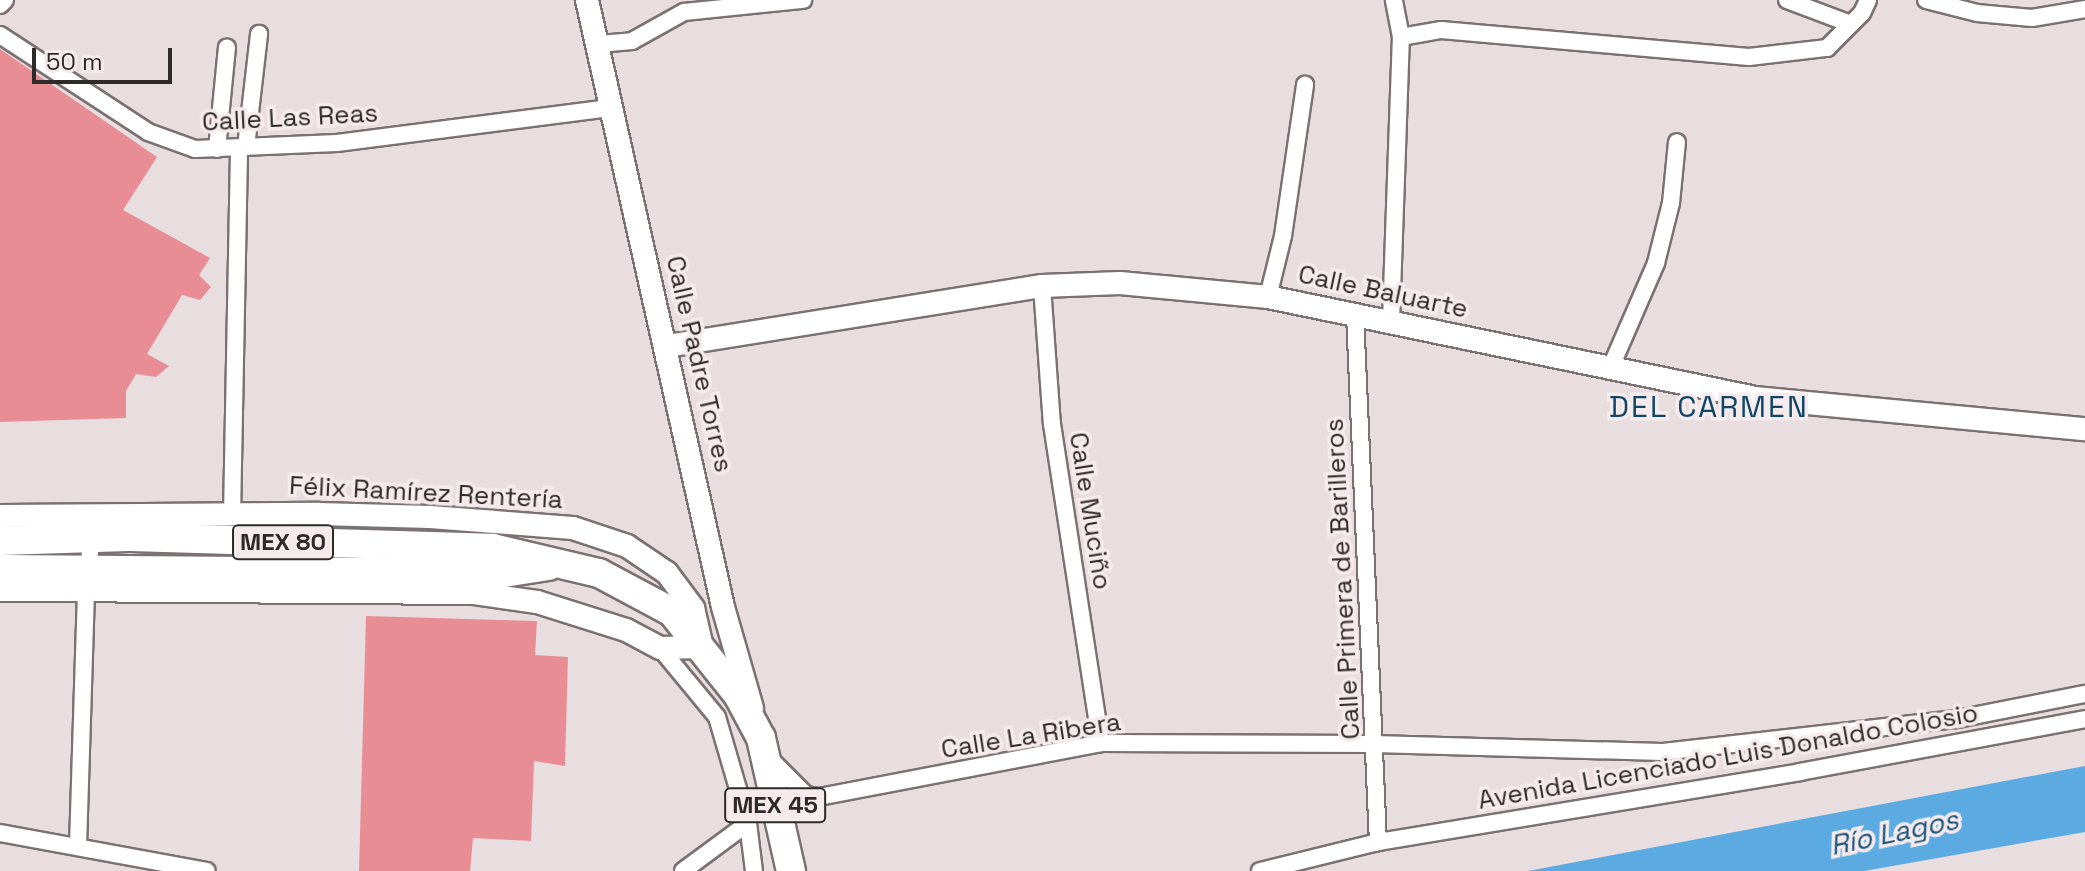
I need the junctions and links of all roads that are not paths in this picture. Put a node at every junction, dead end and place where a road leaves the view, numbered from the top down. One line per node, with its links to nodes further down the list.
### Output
1 (5, 0): 7 (street)
2 (587, 0): 13 (street, Calle Padre Torres)
3 (803, 0): 13 (street)
4 (1394, 0): 12 (street)
5 (1787, 0): 9 (street)
6 (1926, 0): 8 (street)
7 (0, 5)
8 (2085, 9)
9 (1861, 13): 12 (street)
10 (259, 34): 18 (street)
11 (0, 35): 19 (street, Calle Las Reas)
12 (1401, 37): 23 (street)
13 (599, 44): 16 (street, Calle Padre Torres)
14 (227, 47): 19 (street)
15 (1305, 85): 21 (street)
16 (612, 108): 18 (street, Calle Las Reas); 24 (street, Calle Padre Torres)
17 (1677, 142): 25 (street)
18 (242, 147): 19 (street, Calle Las Reas); 28 (street)
19 (217, 149)
20 (1042, 286): 21 (street, Calle Baluarte); 24 (street, Calle Baluarte); 43 (street, Calle Muciño)
21 (1268, 297): 22 (street, Calle Baluarte)
22 (1355, 314): 23 (street, Calle Baluarte); 44 (street, Calle Primera de Barilleros)
23 (1391, 321): 25 (street, Calle Baluarte)
24 (667, 346): 36 (street, Calle Padre Torres)
25 (1610, 369): 26 (street, Calle Baluarte)
26 (2085, 429)
27 (0, 516): 30 (street, Félix Ramírez Rentería)
28 (232, 516): 30 (street, Félix Ramírez Rentería); 37 (street, Félix Ramírez Rentería)
29 (0, 541): 30 (highway, MEX 80)
30 (90, 554): 31 (highway, MEX 80); 32 (highway, MEX 80); 33 (highway, MEX 80); 34 (street, Félix Ramírez Rentería); 35 (street, Félix Ramírez Rentería); 49 (street)
31 (565, 563): 33 (highway, MEX 80); 37 (highway, MEX 80)
32 (0, 569)
33 (374, 571): 35 (highway)
34 (0, 590)
35 (339, 593): 38 (street, Félix Ramírez Rentería)
36 (723, 607): 37 (street); 45 (street, Calle Padre Torres)
37 (682, 610): 38 (street); 39 (highway, MEX 80)
38 (626, 630): 40 (street, Félix Ramírez Rentería)
39 (702, 647): 40 (street, Félix Ramírez Rentería); 45 (highway, MEX 45)
40 (660, 648): 46 (street)
41 (2085, 694): 44 (street, Avenida Licenciado Luis Donaldo Colosio)
42 (2085, 719): 48 (street, Avenida Licenciado Luis Donaldo Colosio)
43 (1101, 743): 44 (street, Calle La Ribera); 45 (street, Calle La Ribera)
44 (1374, 744): 48 (street, Calle Primera de Barilleros)
45 (762, 745): 53 (highway, MEX 45)
46 (748, 823): 51 (street); 52 (street)
47 (0, 833): 49 (street)
48 (1378, 842): 54 (street, Avenida Licenciado Luis Donaldo Colosio)
49 (78, 846): 50 (street)
50 (207, 871)
51 (683, 871)
52 (754, 871)
53 (791, 871)
54 (1260, 871)

